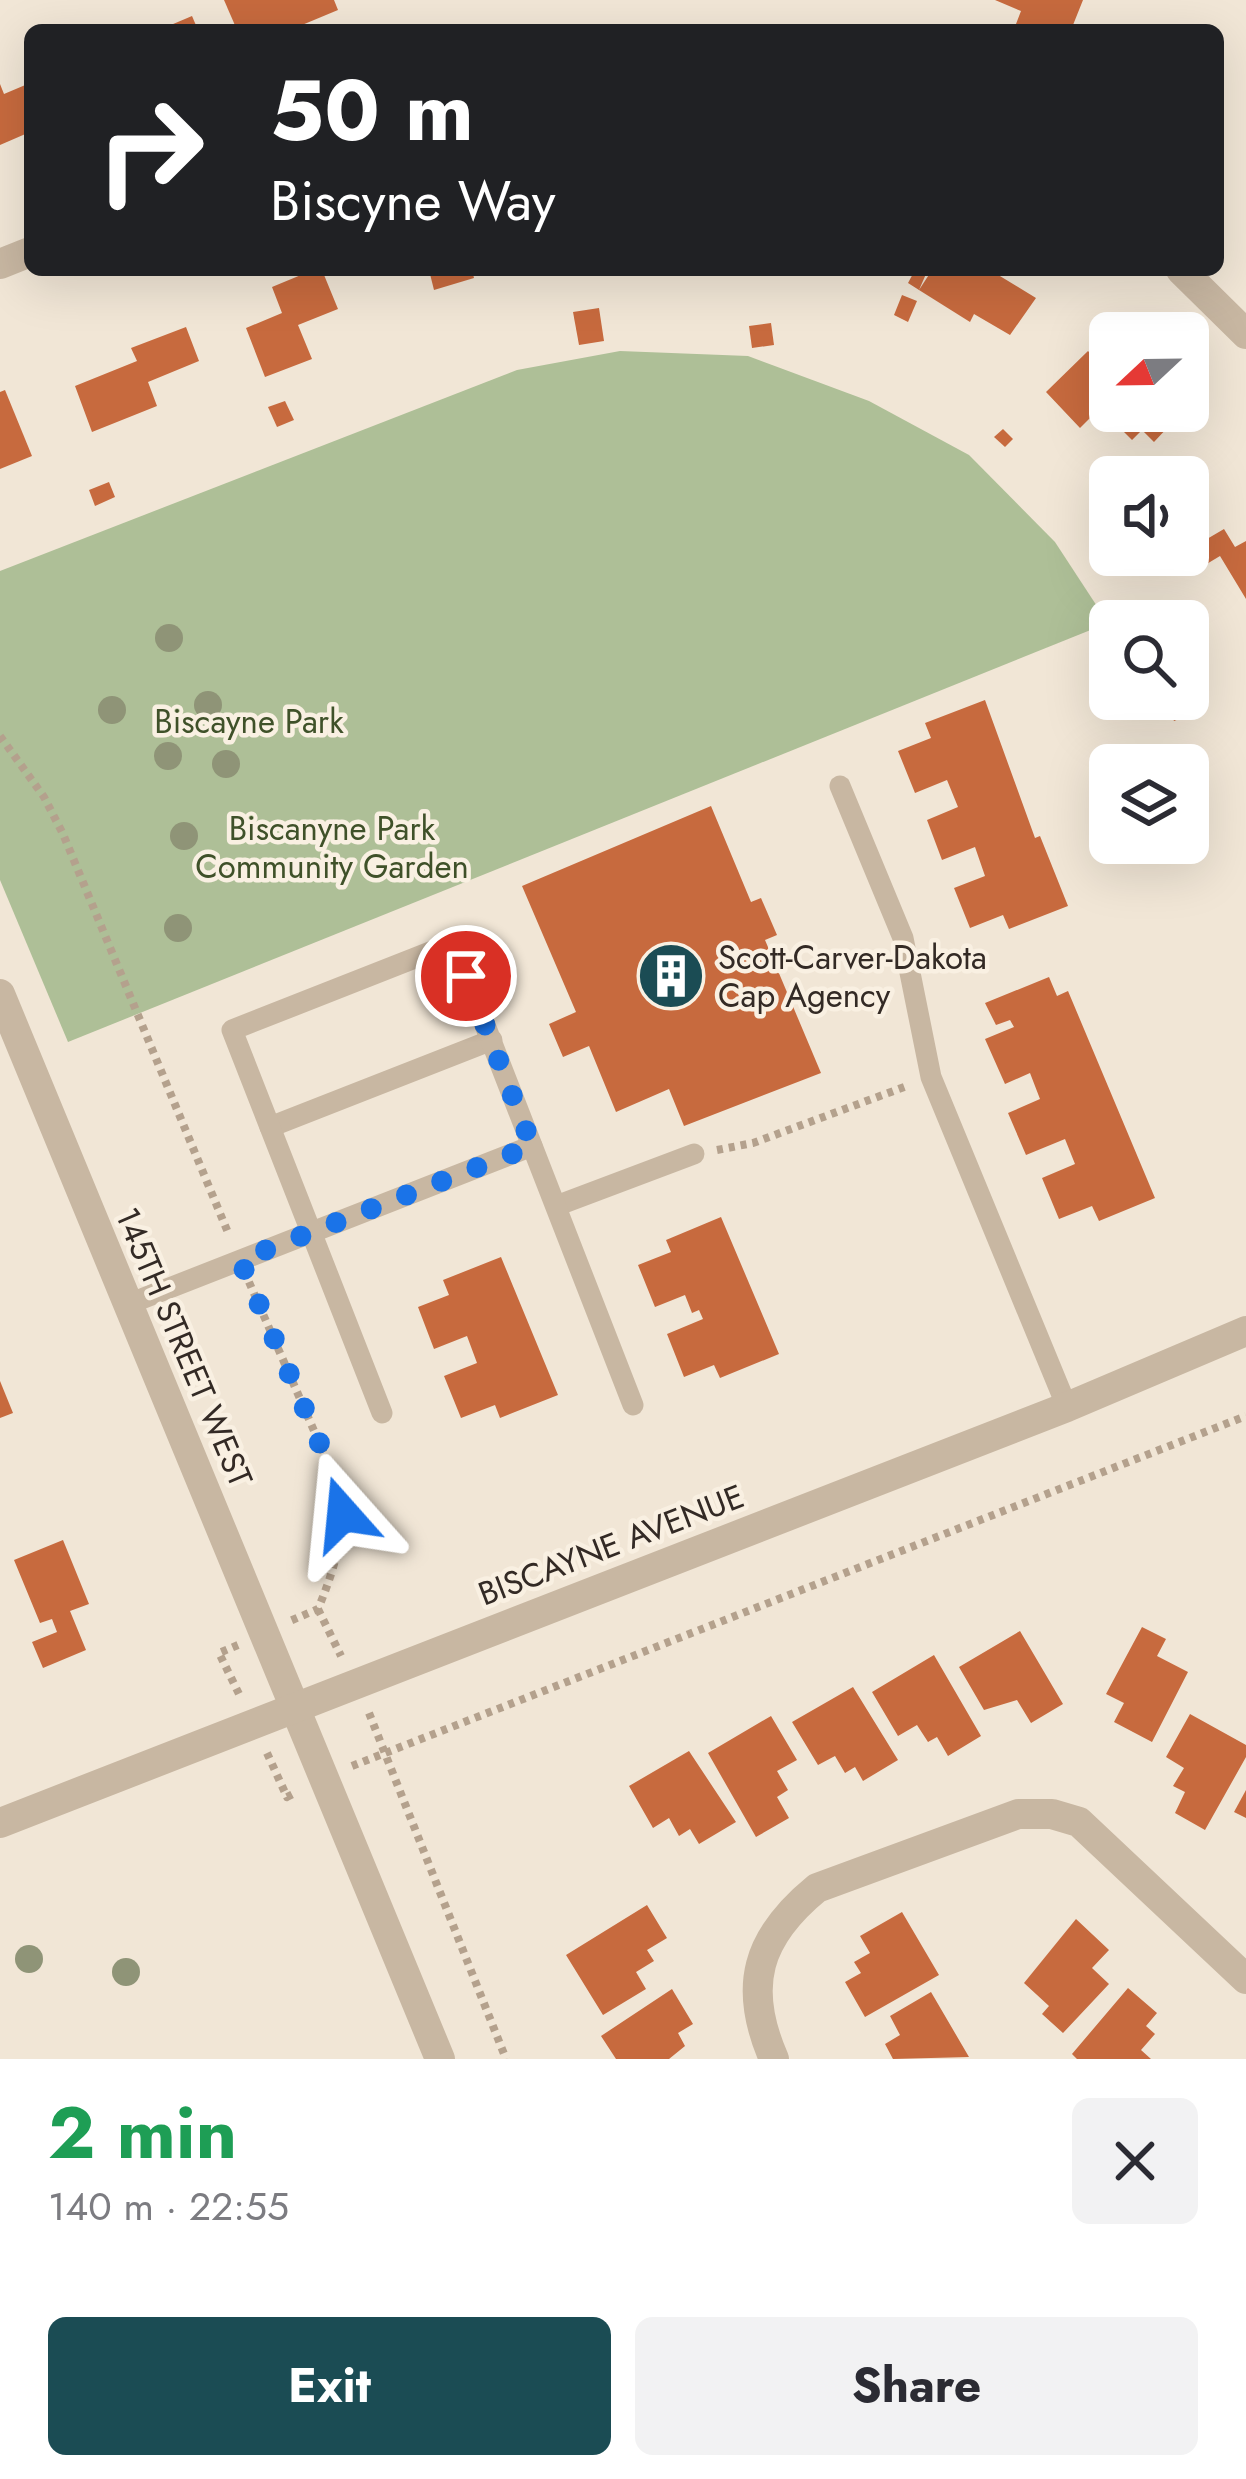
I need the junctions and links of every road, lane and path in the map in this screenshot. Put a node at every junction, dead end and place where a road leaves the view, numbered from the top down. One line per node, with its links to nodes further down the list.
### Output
1 (1186, 276): 2 (street)
2 (1246, 334)
3 (0, 736): 13 (path)
4 (840, 786): 7 (lane)
5 (0, 994): 14 (street, 145TH STREET WEST)
6 (492, 1040): 8 (lane); 8 (lane); 9 (lane)
7 (931, 1077): 10 (path); 17 (lane)
8 (270, 1127): 12 (lane)
9 (532, 1146): 11 (lane); 12 (lane)
10 (694, 1154): 11 (lane)
11 (556, 1206): 16 (lane)
12 (311, 1232): 13 (lane); 18 (lane)
13 (240, 1260): 14 (lane); 20 (path)
14 (126, 1305): 21 (street, 145TH STREET WEST)
15 (1246, 1331): 17 (street, BISCAYNE AVENUE)
16 (633, 1405)
17 (1066, 1407): 21 (street, BISCAYNE AVENUE)
18 (382, 1413)
19 (1246, 1416): 25 (path)
20 (318, 1609)
21 (297, 1706): 22 (street, BISCAYNE AVENUE); 24 (street, 145TH STREET WEST)
22 (0, 1822)
23 (1246, 1979): 26 (street)
24 (440, 2059)
25 (506, 2059)
26 (773, 2059)

